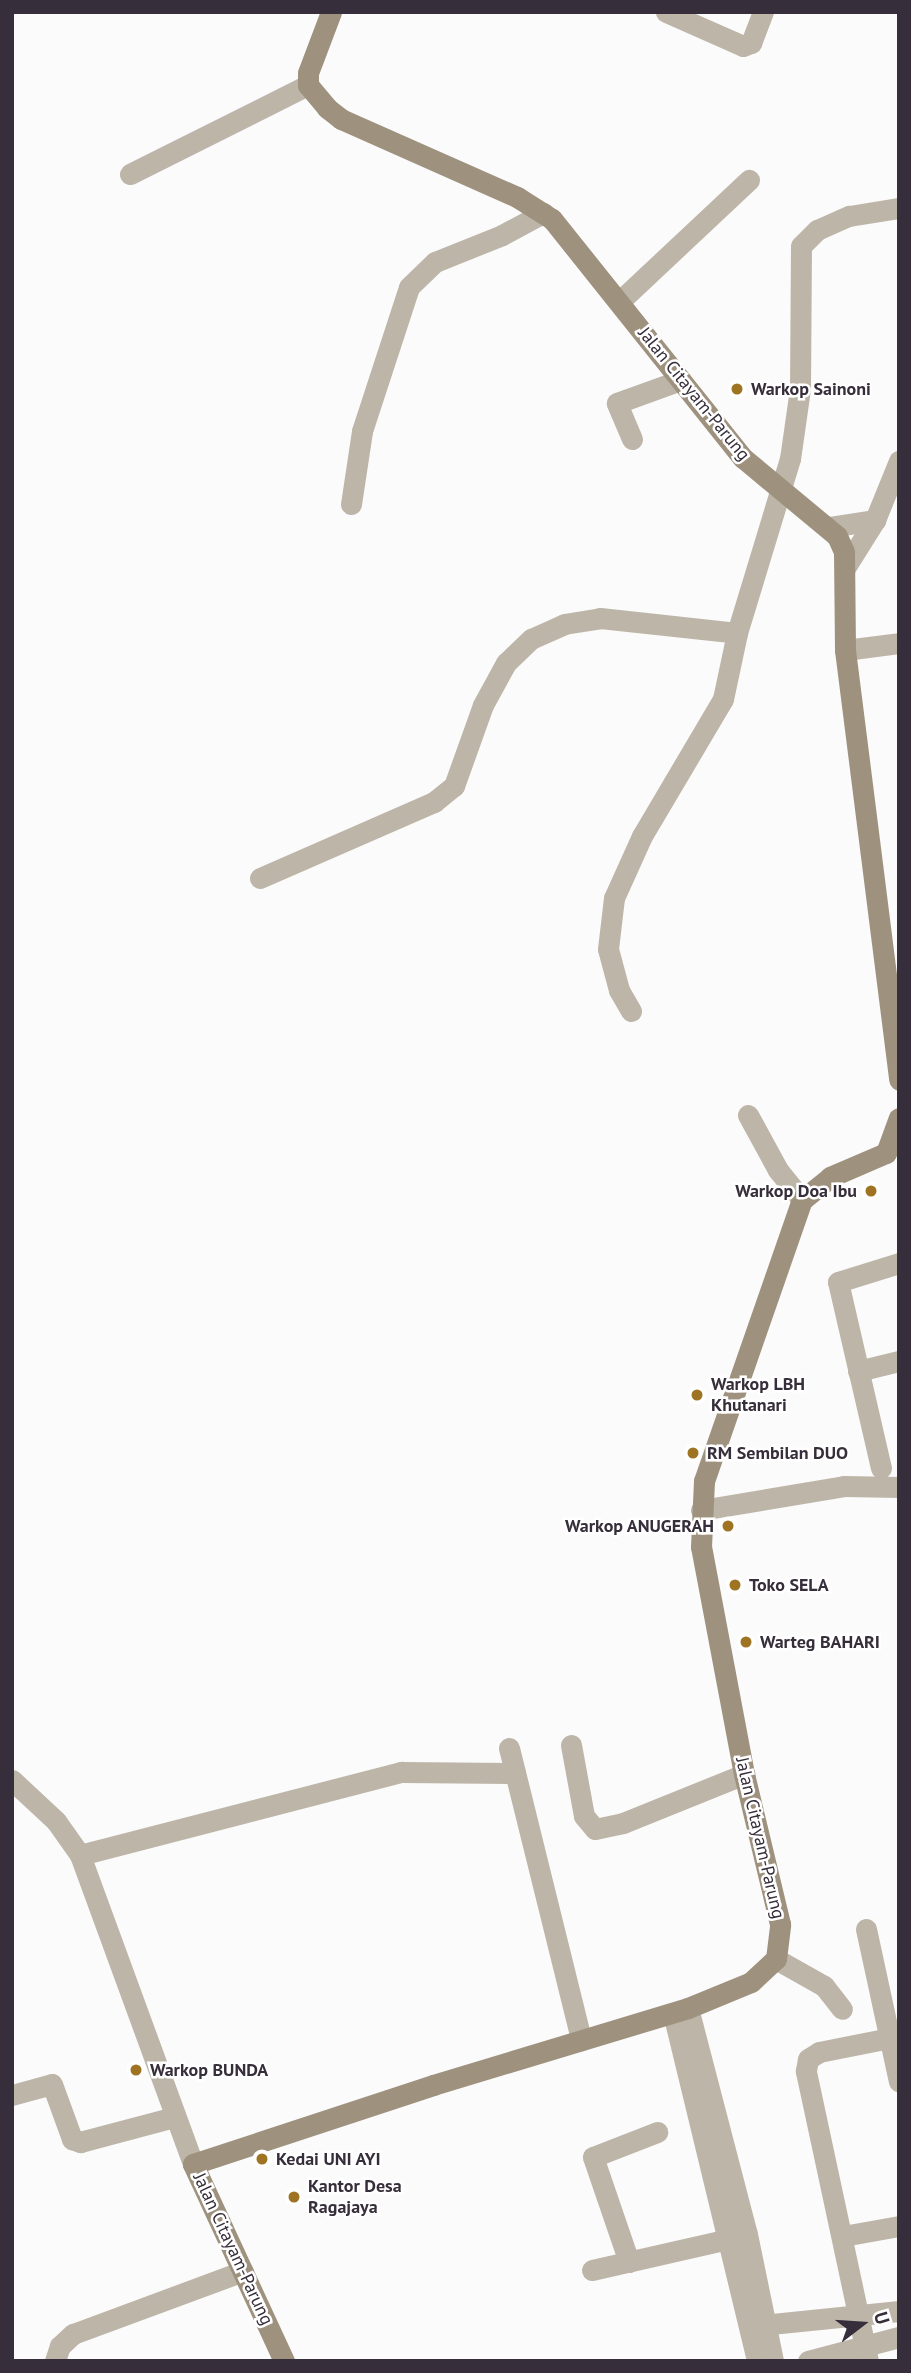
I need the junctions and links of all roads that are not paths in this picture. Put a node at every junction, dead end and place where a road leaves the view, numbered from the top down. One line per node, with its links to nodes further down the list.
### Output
1 (331, 12): 4 (street)
2 (666, 12): 3 (street)
3 (762, 12)
4 (308, 85): 5 (street); 8 (street, Jalan Citayam-Parung)
5 (130, 174)
6 (749, 180): 9 (street)
7 (899, 208): 13 (street)
8 (543, 213): 9 (street, Jalan Citayam-Parung); 14 (street)
9 (620, 301): 10 (street, Jalan Citayam-Parung)
10 (681, 380): 11 (street); 13 (street, Jalan Citayam-Parung)
11 (632, 439)
12 (899, 461): 16 (street)
13 (781, 488): 15 (street, Jalan Citayam-Parung); 18 (street)
14 (351, 504)
15 (816, 516): 16 (street); 17 (street, Jalan Citayam-Parung)
16 (875, 520): 17 (street)
17 (845, 568): 20 (street, Jalan Citayam-Parung)
18 (737, 632): 21 (street); 22 (street)
19 (899, 643): 20 (street)
20 (845, 650): 23 (street, Jalan Citayam-Parung)
21 (260, 878)
22 (631, 1011)
23 (897, 1034): 24 (street, Jalan Citayam-Parung)
24 (899, 1080)
25 (748, 1115): 27 (street)
26 (899, 1118): 27 (street)
27 (802, 1200): 34 (street, Jalan Citayam-Parung)
28 (899, 1263): 30 (street)
29 (899, 1361): 30 (street)
30 (858, 1371): 31 (street)
31 (890, 1466): 32 (street)
32 (844, 1486): 33 (street); 34 (street)
33 (899, 1487)
34 (701, 1510): 38 (street, Jalan Citayam-Parung)
35 (571, 1745): 38 (street)
36 (509, 1748): 37 (street)
37 (515, 1773): 40 (street); 46 (street)
38 (744, 1774): 42 (street, Jalan Citayam-Parung)
39 (12, 1780): 40 (street)
40 (80, 1855): 49 (street)
41 (866, 1929): 45 (street)
42 (776, 1959): 43 (street); 44 (street, Jalan Citayam-Parung)
43 (842, 2009)
44 (680, 2010): 46 (street, Jalan Citayam-Parung); 54 (street)
45 (891, 2026): 47 (street); 53 (street)
46 (581, 2040): 51 (street, Jalan Citayam-Parung)
47 (899, 2081)
48 (12, 2095): 49 (street)
49 (174, 2117): 51 (street)
50 (657, 2132): 55 (street)
51 (193, 2164): 57 (street, Jalan Citayam-Parung)
52 (899, 2226): 53 (street)
53 (843, 2236): 59 (street)
54 (738, 2237): 55 (street); 60 (street)
55 (629, 2262): 56 (street)
56 (592, 2270)
57 (243, 2271): 63 (street); 64 (street, Jalan Citayam-Parung)
58 (899, 2311): 59 (street)
59 (859, 2317): 60 (street); 62 (street)
60 (758, 2325): 65 (street); 66 (street)
61 (899, 2337): 62 (street)
62 (866, 2351): 67 (street)
63 (55, 2361)
64 (284, 2361)
65 (757, 2361)
66 (773, 2361)
67 (808, 2361)

